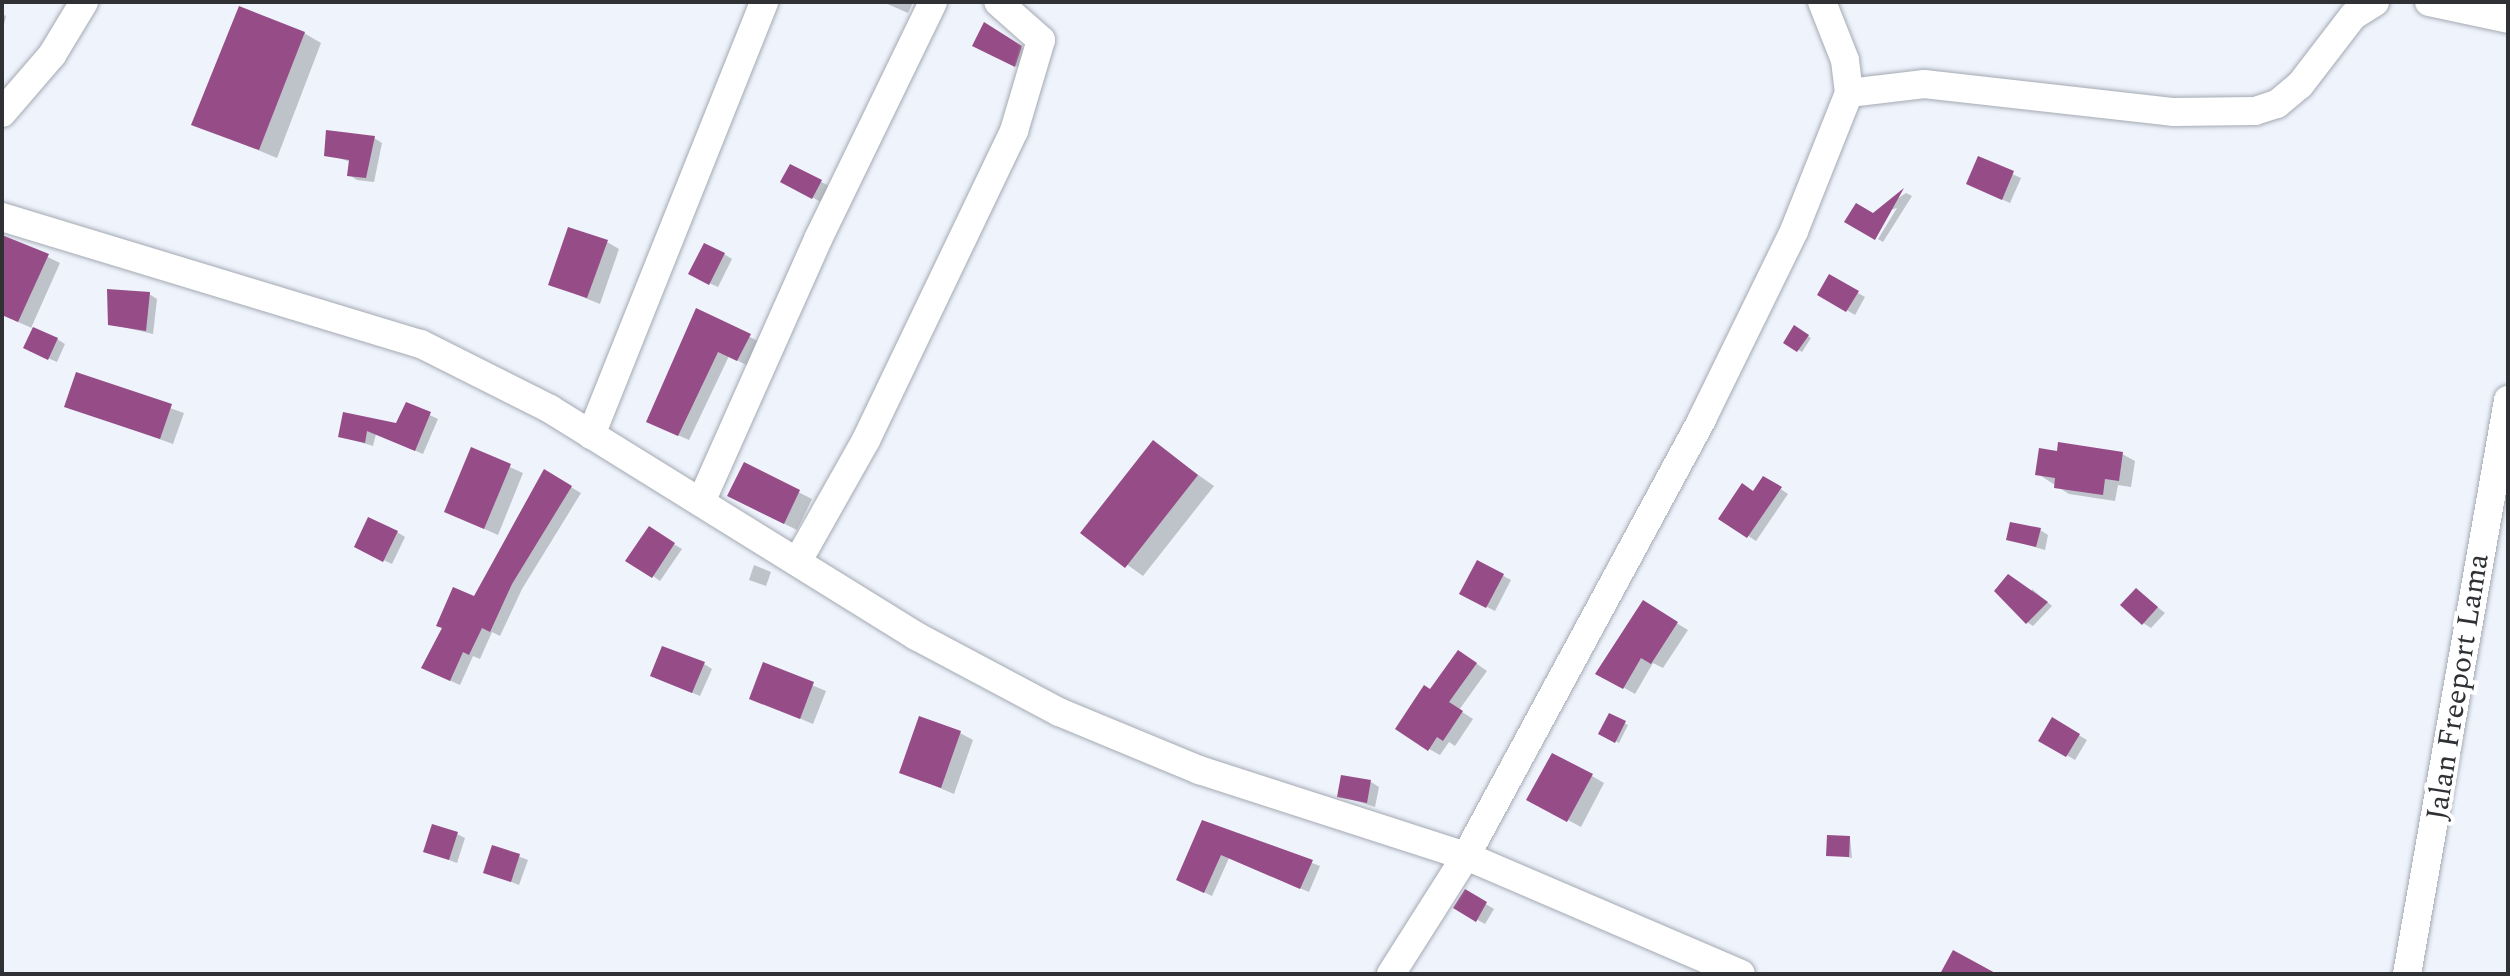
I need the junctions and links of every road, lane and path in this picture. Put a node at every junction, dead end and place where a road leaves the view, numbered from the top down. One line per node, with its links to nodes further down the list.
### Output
1 (84, 2): 10 (street)
2 (764, 2): 13 (street)
3 (933, 2): 14 (street)
4 (998, 2): 15 (street)
5 (1822, 2): 9 (street)
6 (2375, 2): 9 (street)
7 (2429, 2): 8 (street)
8 (2508, 19)
9 (1849, 93): 16 (street)
10 (2, 113)
11 (2, 217): 13 (street)
12 (2508, 400): 19 (street, Jalan Freeport Lama)
13 (591, 435): 14 (street)
14 (701, 502): 15 (street)
15 (799, 559): 16 (street)
16 (1466, 856): 17 (street); 18 (street)
17 (1391, 974)
18 (1741, 974)
19 (2407, 974)

